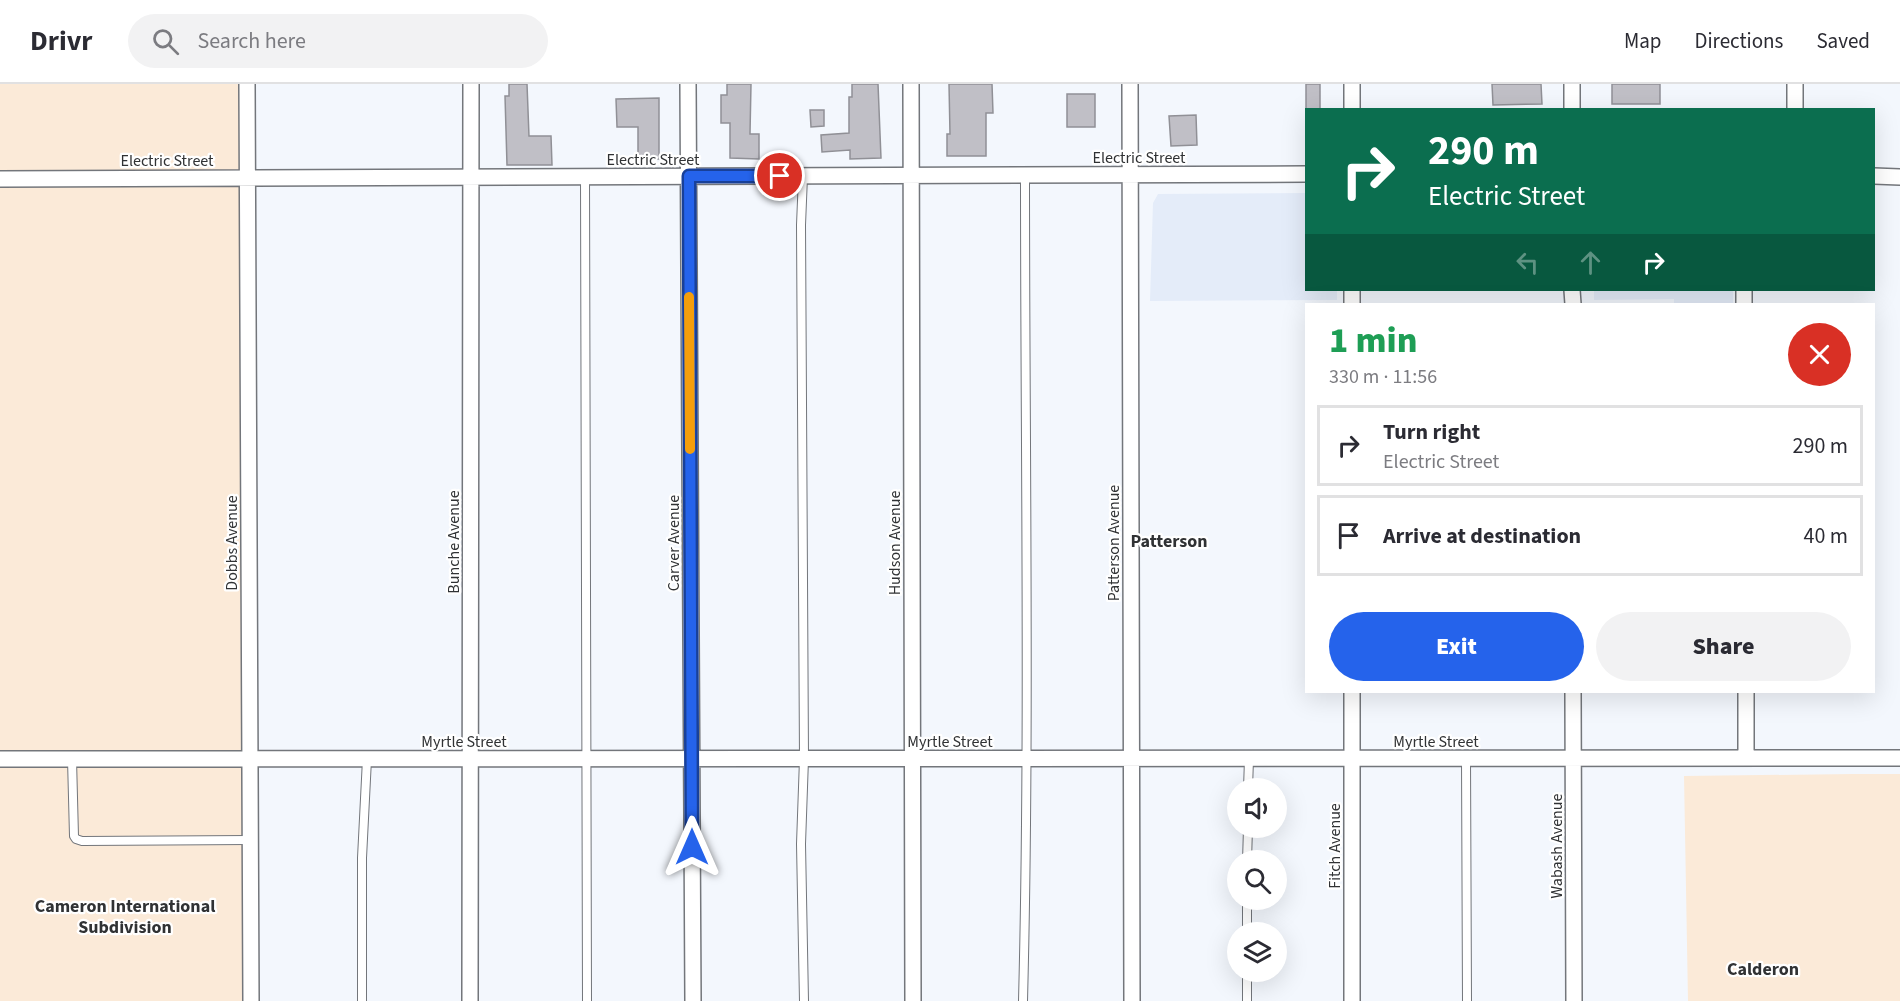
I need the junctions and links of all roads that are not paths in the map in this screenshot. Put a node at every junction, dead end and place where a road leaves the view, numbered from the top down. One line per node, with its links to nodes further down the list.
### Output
1 (247, 84): 22 (street, Dobbs Avenue)
2 (471, 84): 19 (street, Bunche Avenue)
3 (688, 84): 15 (street, Carver Avenue)
4 (911, 84): 17 (street, Hudson Avenue)
5 (1130, 84): 14 (street, Patterson Avenue)
6 (1352, 84): 9 (street)
7 (1572, 84): 10 (street)
8 (1795, 84): 11 (street)
9 (1352, 108)
10 (1572, 108)
11 (1795, 108)
12 (1305, 174): 14 (street, Electric Street)
13 (1025, 175): 14 (street, Electric Street); 17 (street, Electric Street); 38 (lane)
14 (1130, 175): 39 (street, Patterson Avenue)
15 (689, 176): 16 (street, Electric Street); 20 (street, Electric Street); 35 (street, Carver Avenue)
16 (803, 176): 17 (street, Electric Street); 36 (lane)
17 (911, 176): 37 (street, Hudson Avenue)
18 (1875, 176): 21 (street)
19 (471, 177): 20 (street, Electric Street); 22 (street, Electric Street); 33 (street, Bunche Avenue)
20 (585, 177): 34 (lane)
21 (1900, 177)
22 (248, 178): 23 (street, Electric Street); 31 (street, Dobbs Avenue)
23 (0, 179)
24 (1352, 693): 41 (street, Fitch Avenue)
25 (1574, 693): 43 (street, Wabash Avenue)
26 (1746, 693): 27 (street)
27 (1746, 758): 28 (street, Myrtle Street); 43 (street, Myrtle Street)
28 (1900, 758)
29 (0, 759): 30 (street, Myrtle Street)
30 (72, 759): 31 (street, Myrtle Street); 45 (lane)
31 (250, 759): 32 (street, Myrtle Street); 45 (street, Dobbs Avenue)
32 (367, 759): 33 (street, Myrtle Street); 48 (lane)
33 (471, 759): 34 (street, Myrtle Street); 49 (street, Bunche Avenue)
34 (586, 759): 35 (street, Myrtle Street); 50 (lane)
35 (692, 759): 36 (street, Myrtle Street); 51 (street, Carver Avenue)
36 (804, 759): 37 (street, Myrtle Street); 52 (lane)
37 (913, 759): 38 (street, Myrtle Street); 53 (street, Hudson Avenue)
38 (1028, 759): 39 (street, Myrtle Street); 54 (lane)
39 (1132, 759): 40 (street, Myrtle Street); 55 (street, Patterson Avenue)
40 (1249, 759): 41 (street, Myrtle Street); 44 (lane)
41 (1352, 759): 42 (street, Myrtle Street); 57 (street, Fitch Avenue)
42 (1466, 759): 43 (street, Myrtle Street); 58 (lane)
43 (1574, 759): 59 (street, Wabash Avenue)
44 (1248, 778)
45 (250, 840): 47 (street, Dobbs Avenue)
46 (1247, 982): 56 (lane)
47 (250, 1001)
48 (362, 1001)
49 (470, 1001)
50 (587, 1001)
51 (693, 1001)
52 (804, 1001)
53 (913, 1001)
54 (1023, 1001)
55 (1132, 1001)
56 (1247, 1001)
57 (1352, 1001)
58 (1467, 1001)
59 (1574, 1001)

